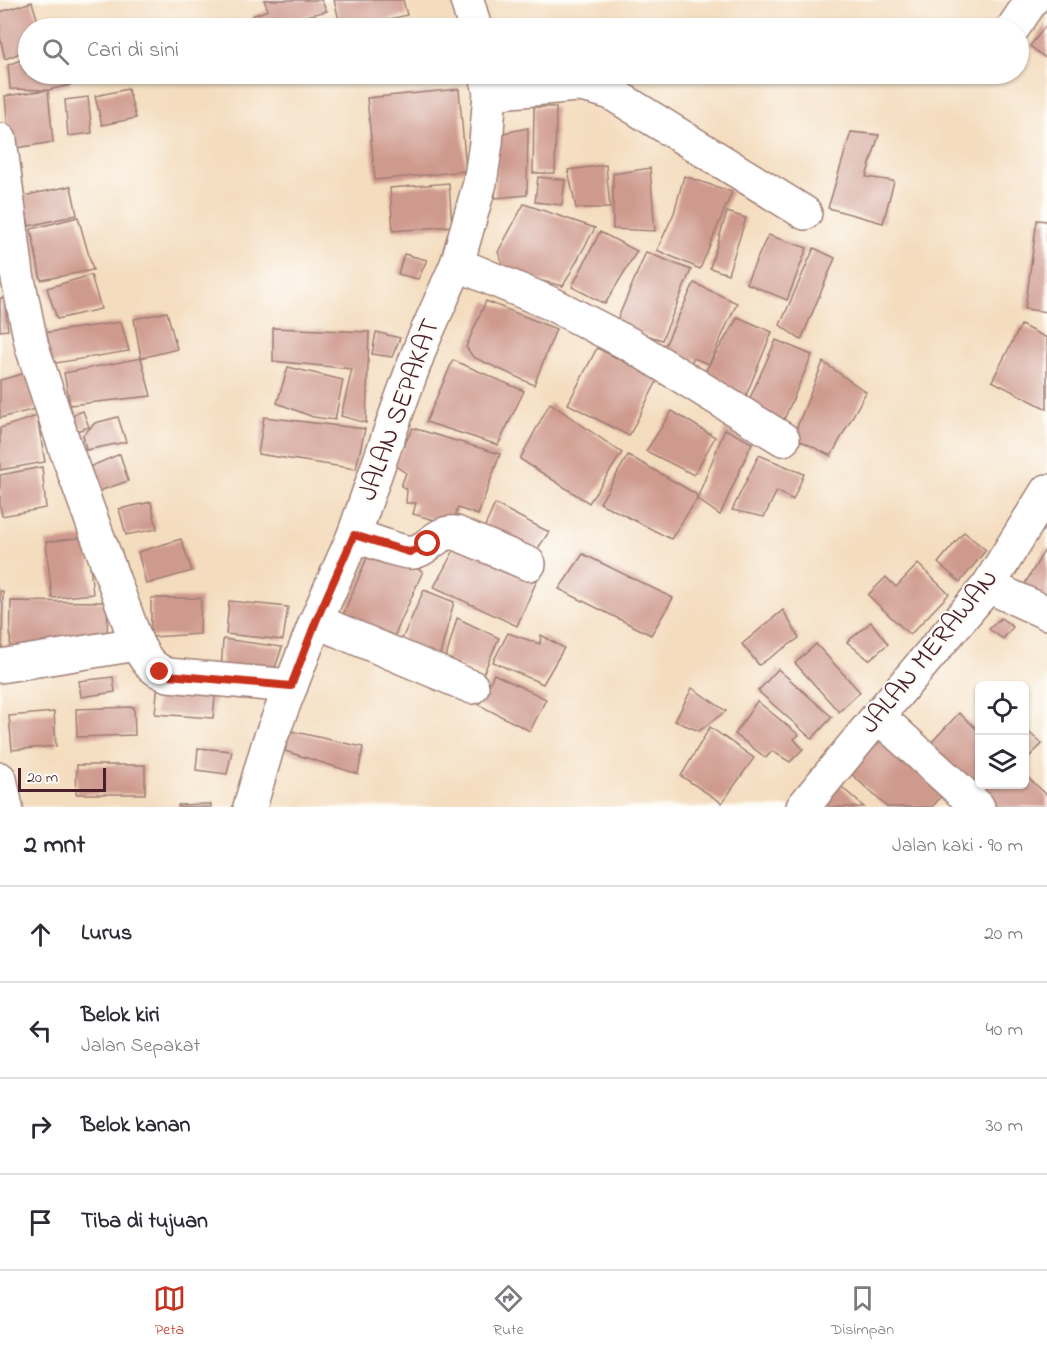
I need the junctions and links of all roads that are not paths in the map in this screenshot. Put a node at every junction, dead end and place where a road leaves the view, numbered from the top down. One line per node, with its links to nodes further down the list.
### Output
1 (466, 0): 3 (street)
2 (1032, 0): 4 (street)
3 (472, 18)
4 (1020, 18)
5 (488, 84): 9 (street, JALAN SEPAKAT)
6 (532, 84): 8 (street)
7 (0, 140): 17 (street)
8 (805, 213)
9 (457, 264): 10 (street); 12 (street, JALAN SEPAKAT)
10 (783, 439)
11 (1047, 491): 14 (street, JALAN MERAWAN)
12 (354, 535): 13 (street); 16 (street, JALAN SEPAKAT)
13 (529, 564)
14 (988, 586): 15 (street); 21 (street, JALAN MERAWAN)
15 (1047, 613)
16 (316, 621): 19 (street, JALAN SEPAKAT); 20 (street)
17 (137, 644): 18 (street); 19 (street)
18 (0, 666)
19 (291, 686): 24 (street, JALAN SEPAKAT)
20 (472, 687)
21 (878, 716): 25 (street, JALAN MERAWAN); 26 (street)
22 (0, 779): 23 (street)
23 (6, 807)
24 (250, 807)
25 (803, 807)
26 (978, 807)

